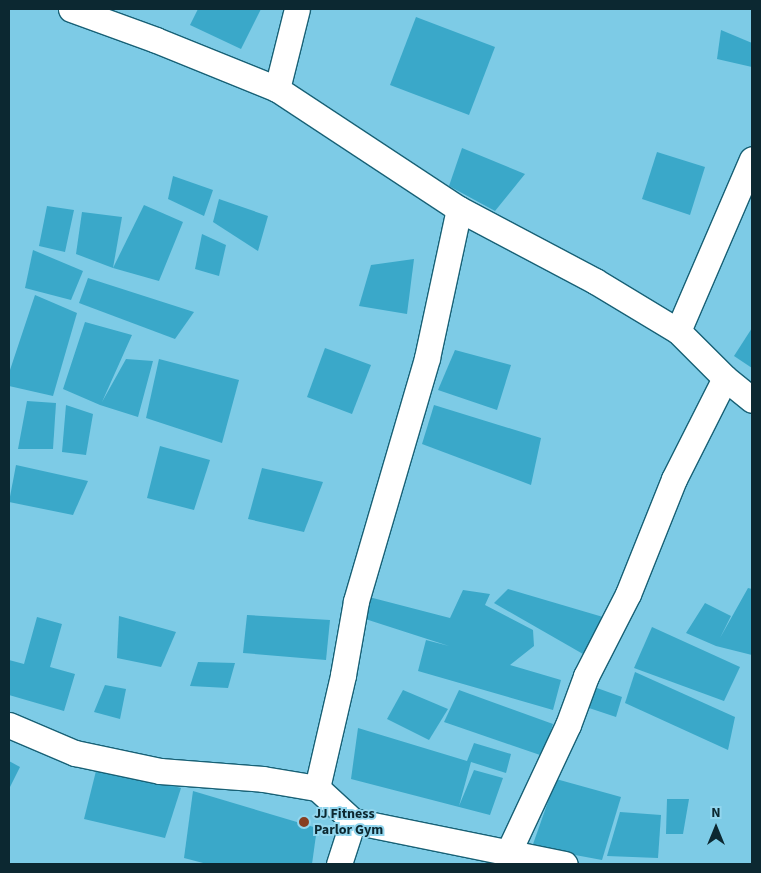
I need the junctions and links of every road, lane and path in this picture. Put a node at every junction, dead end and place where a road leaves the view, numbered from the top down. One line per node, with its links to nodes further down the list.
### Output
1 (71, 9): 3 (street)
2 (297, 9): 3 (street)
3 (277, 89): 5 (street)
4 (752, 159): 6 (street)
5 (458, 209): 6 (street); 10 (street)
6 (678, 331): 7 (street)
7 (725, 378): 8 (street); 12 (street)
8 (752, 400)
9 (9, 725): 10 (street)
10 (317, 788): 11 (street)
11 (353, 821): 12 (street); 13 (street)
12 (508, 853): 14 (street)
13 (339, 864)
14 (566, 864)

